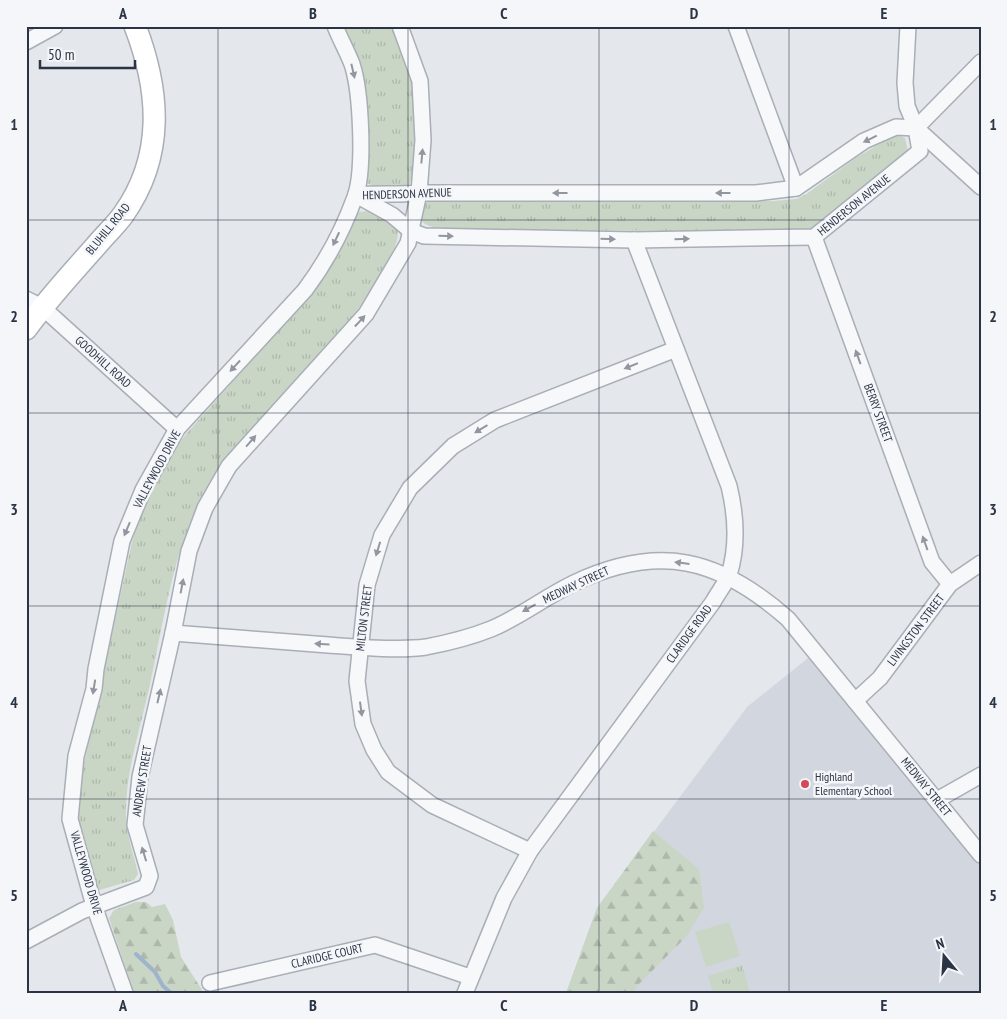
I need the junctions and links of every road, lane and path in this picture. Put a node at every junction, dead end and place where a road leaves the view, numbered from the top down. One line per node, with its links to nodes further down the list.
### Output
1 (55, 26): 7 (street)
2 (135, 26): 17 (street, BLUHILL ROAD)
3 (334, 26): 13 (street, VALLEYWOOD DRIVE, one-way to 13)
4 (400, 26): 12 (street, one-way to 4)
5 (736, 26): 11 (street)
6 (908, 26): 9 (street)
7 (26, 42)
8 (981, 62): 9 (street)
9 (916, 128): 10 (street); 11 (street, HENDERSON AVENUE, one-way to 11); 15 (street, HENDERSON AVENUE)
10 (981, 187)
11 (796, 188): 12 (street, HENDERSON AVENUE, one-way to 12)
12 (419, 192): 13 (street, HENDERSON AVENUE); 14 (street)
13 (356, 195): 14 (street, HENDERSON AVENUE); 20 (street, VALLEYWOOD DRIVE, one-way to 20)
14 (411, 231): 16 (street, HENDERSON AVENUE, one-way to 16); 24 (street, one-way to 14)
15 (814, 237): 16 (street, HENDERSON AVENUE, one-way to 15); 23 (street, BERRY STREET, one-way to 15)
16 (634, 240): 19 (street, CLARIDGE ROAD)
17 (34, 303): 18 (street, BLUHILL ROAD); 20 (street, GOODHILL ROAD)
18 (26, 329)
19 (676, 348): 22 (street, CLARIDGE ROAD); 25 (street, MILTON STREET, one-way to 25)
20 (178, 429): 31 (street, VALLEYWOOD DRIVE, one-way to 31)
21 (981, 563): 23 (street, LIVINGSTON STREET)
22 (728, 576): 25 (street, MEDWAY STREET, one-way to 25); 26 (street, MEDWAY STREET); 29 (street, CLARIDGE ROAD)
23 (950, 584): 26 (street, LIVINGSTON STREET)
24 (173, 633): 25 (street, MEDWAY STREET, one-way to 24); 31 (street, ANDREW STREET, one-way to 24)
25 (359, 647): 29 (street, MILTON STREET, one-way to 29)
26 (855, 701): 28 (street, MEDWAY STREET)
27 (981, 775): 28 (street)
28 (936, 800): 30 (street, MEDWAY STREET)
29 (530, 851): 33 (street, CLARIDGE ROAD)
30 (981, 855)
31 (94, 906): 32 (street, ANDREW STREET); 35 (street, VALLEYWOOD DRIVE)
32 (26, 941)
33 (470, 977): 34 (street, CLARIDGE COURT); 36 (street, CLARIDGE ROAD)
34 (210, 983)
35 (125, 993)
36 (465, 993)

